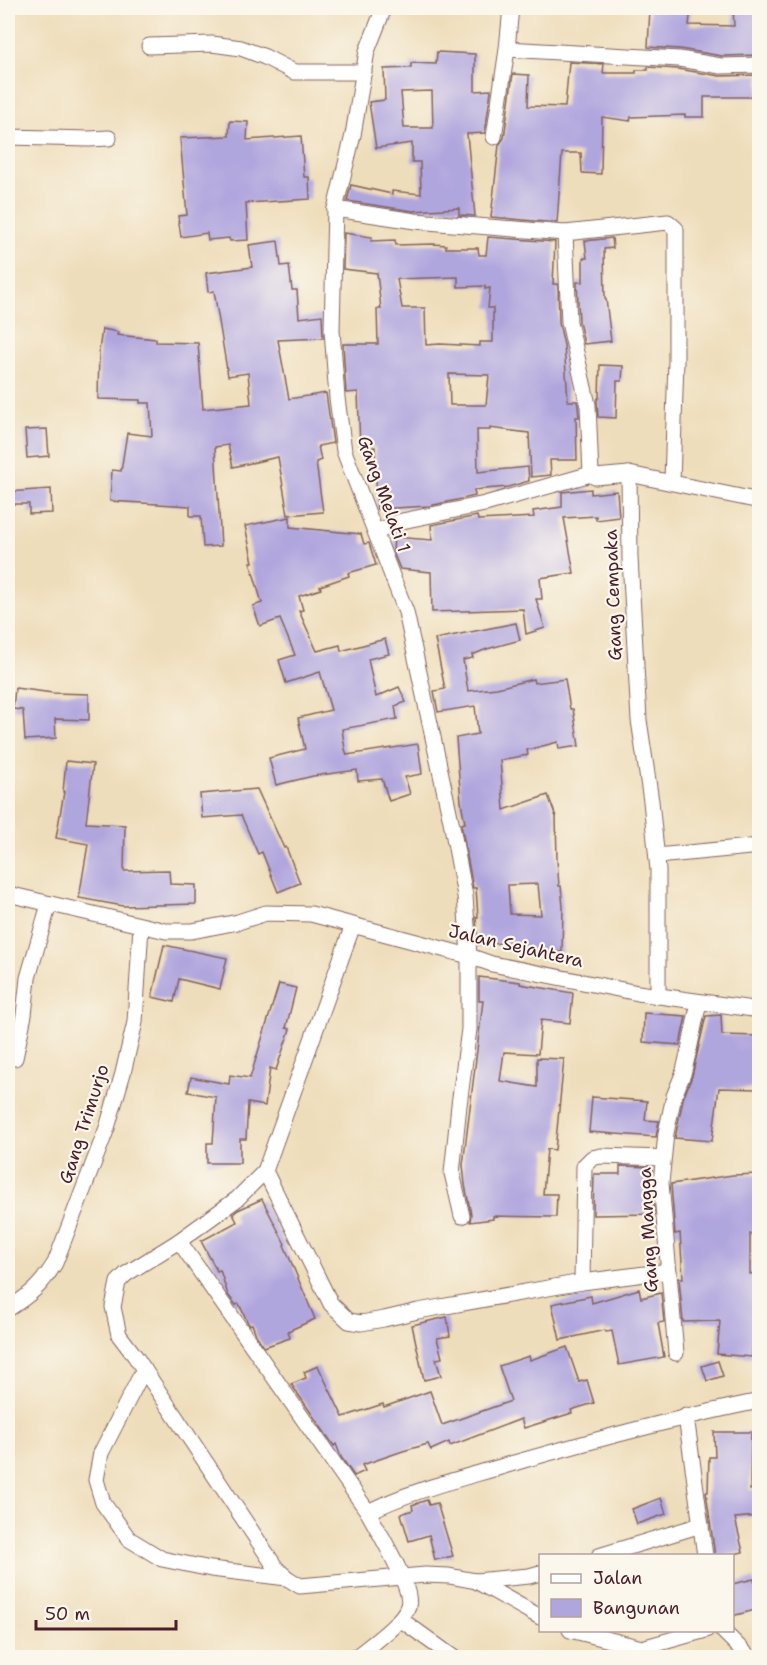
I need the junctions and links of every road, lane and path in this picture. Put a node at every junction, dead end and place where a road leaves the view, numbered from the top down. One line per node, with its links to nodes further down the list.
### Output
1 (384, 8): 6 (street, Gang Melati 1)
2 (511, 8): 4 (street)
3 (149, 46): 6 (street)
4 (507, 50): 5 (street); 8 (street)
5 (759, 65)
6 (364, 72): 10 (street, Gang Melati 1)
7 (8, 137): 9 (street)
8 (494, 137)
9 (109, 138)
10 (335, 209): 11 (street); 16 (street, Gang Melati 1)
11 (565, 233): 12 (street); 14 (street)
12 (591, 474): 13 (street); 16 (street)
13 (629, 474): 14 (street); 18 (street, Gang Cempaka)
14 (672, 482): 15 (street)
15 (759, 501)
16 (376, 532): 23 (street, Gang Melati 1)
17 (759, 846): 18 (street)
18 (657, 856): 24 (street, Gang Cempaka)
19 (8, 894): 20 (street, Jalan Sejahtera)
20 (49, 904): 22 (street, Jalan Sejahtera); 27 (street)
21 (353, 925): 22 (street, Jalan Sejahtera); 23 (street, Jalan Sejahtera); 29 (street)
22 (141, 926): 34 (street, Gang Trimurjo)
23 (469, 956): 24 (street, Jalan Sejahtera); 30 (street, Gang Melati 1)
24 (658, 996): 25 (street, Jalan Sejahtera)
25 (699, 1002): 26 (street, Jalan Sejahtera); 28 (street, Gang Mangga)
26 (759, 1010)
27 (15, 1058)
28 (663, 1158): 32 (street, Gang Mangga); 33 (street)
29 (265, 1171): 31 (street); 33 (street)
30 (462, 1216)
31 (179, 1241): 36 (street); 39 (street)
32 (669, 1271): 33 (street); 35 (street, Gang Mangga)
33 (582, 1282)
34 (8, 1309)
35 (676, 1353)
36 (144, 1369): 45 (street); 45 (street)
37 (759, 1401): 38 (street)
38 (686, 1416): 39 (street); 40 (street)
39 (368, 1512): 44 (street)
40 (701, 1525): 41 (street); 42 (street)
41 (606, 1554)
42 (705, 1554)
43 (539, 1573): 46 (street)
44 (402, 1577): 45 (street); 46 (street); 48 (street)
45 (286, 1578)
46 (476, 1581): 47 (street)
47 (539, 1616)
48 (400, 1619): 52 (street); 53 (street)
49 (578, 1632): 50 (street)
50 (699, 1632)
51 (724, 1632): 54 (street)
52 (355, 1658)
53 (454, 1658)
54 (750, 1658)

